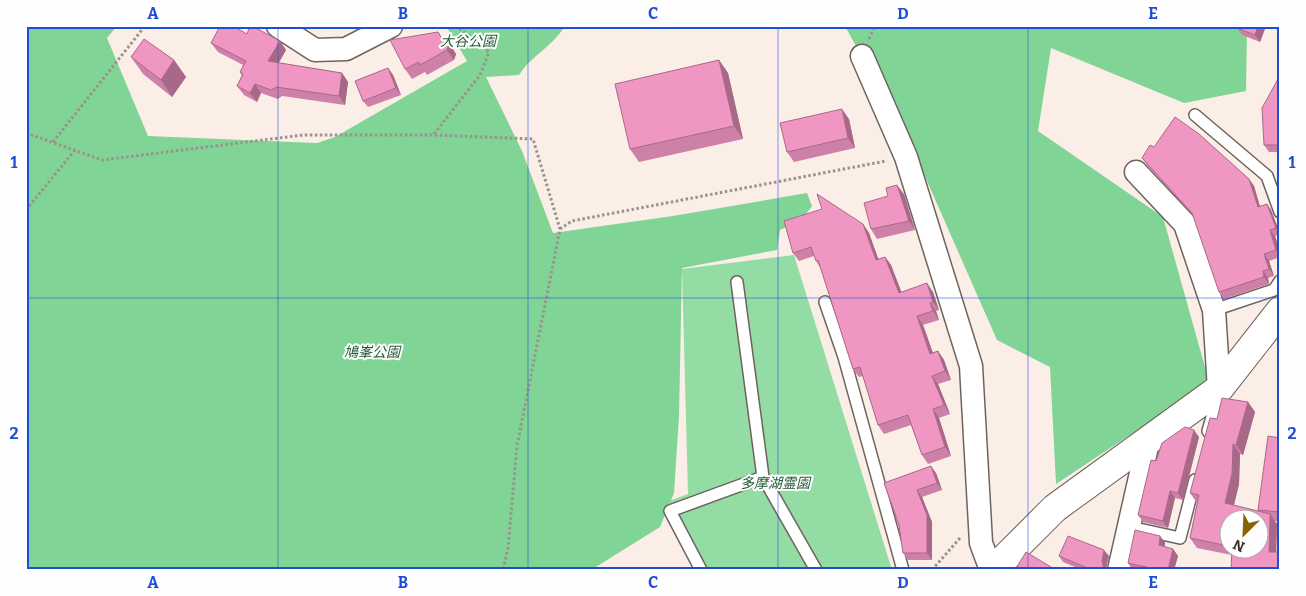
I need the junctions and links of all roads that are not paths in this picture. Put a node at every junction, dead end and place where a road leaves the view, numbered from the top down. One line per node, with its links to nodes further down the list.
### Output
1 (278, 26): 2 (street)
2 (391, 26)
3 (862, 56): 21 (street)
4 (1195, 114): 6 (lane)
5 (1136, 172): 10 (street)
6 (1280, 212)
7 (1280, 280): 10 (lane)
8 (737, 282): 16 (lane)
9 (825, 302): 20 (lane)
10 (1214, 310): 12 (street)
11 (1280, 312): 12 (street)
12 (1219, 389): 13 (street); 14 (lane)
13 (1148, 442): 17 (street); 21 (street)
14 (1205, 445)
15 (1197, 473): 17 (lane)
16 (763, 477): 18 (lane); 19 (lane)
17 (1130, 527): 22 (street)
18 (701, 570)
19 (816, 570)
20 (903, 570)
21 (992, 570)
22 (1119, 570)

